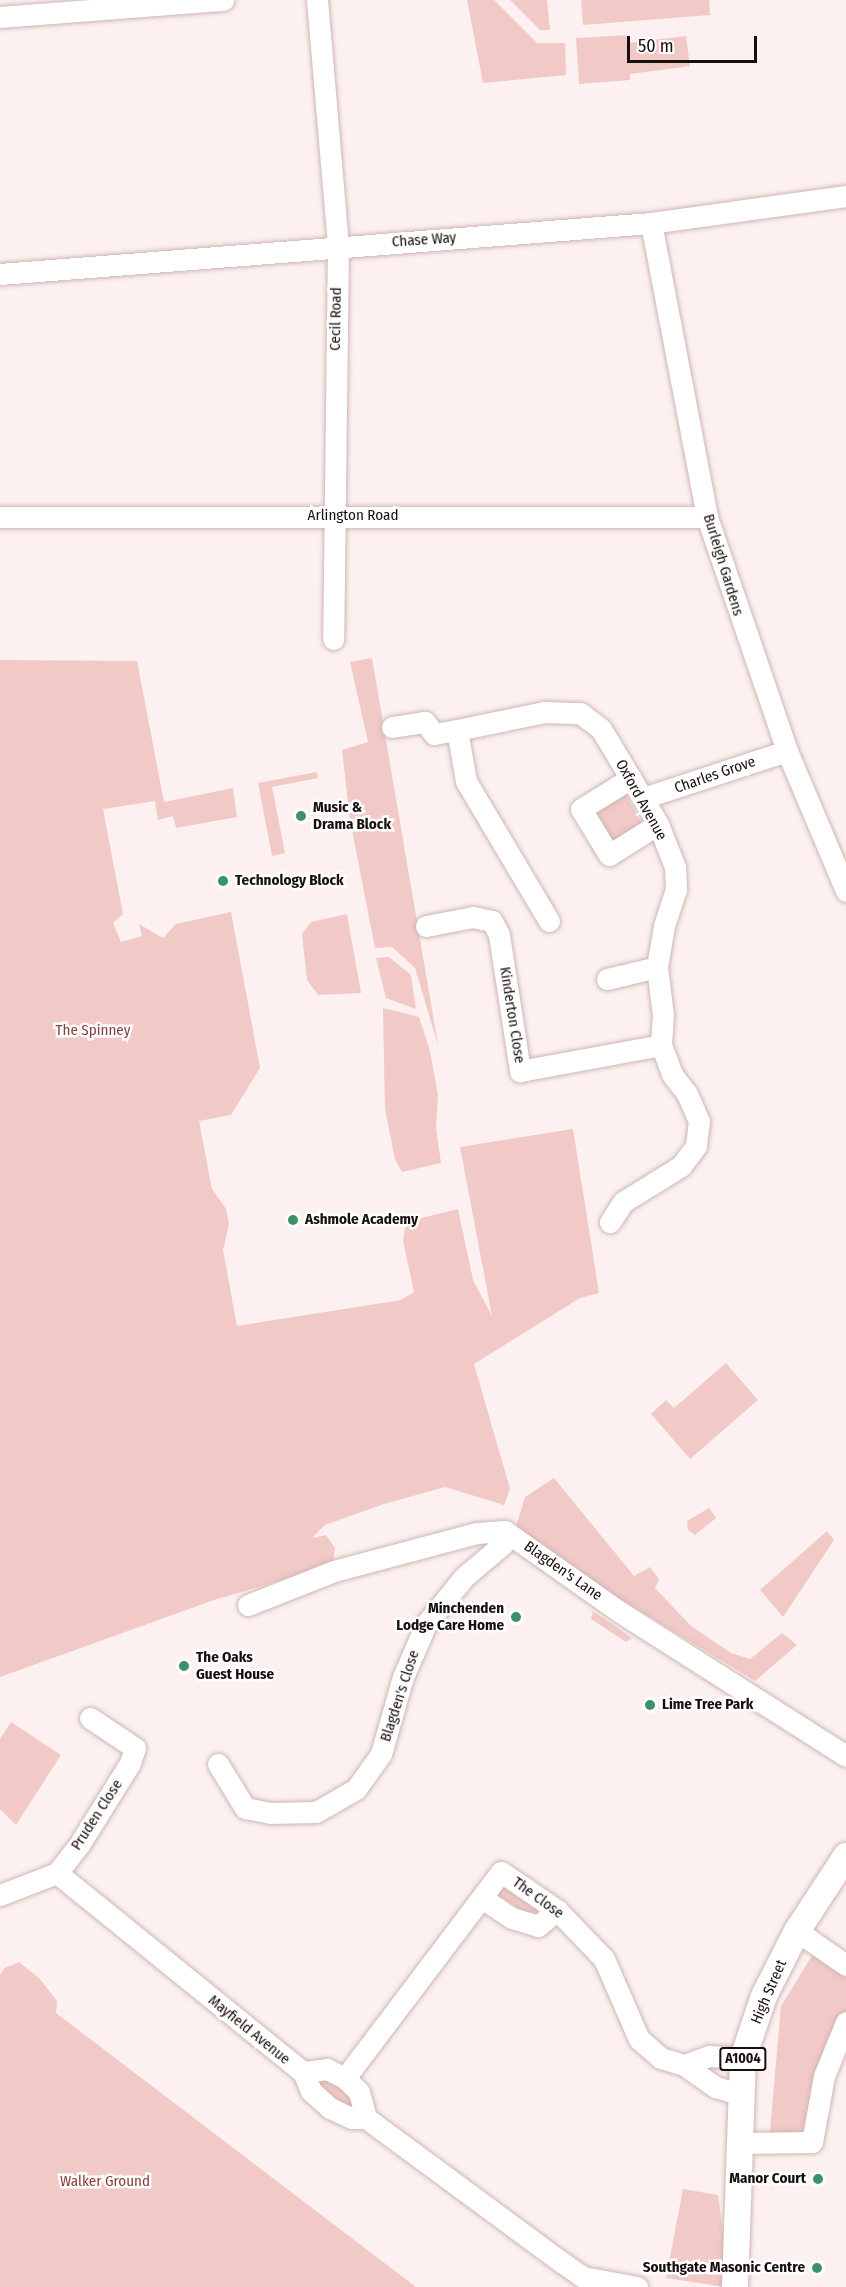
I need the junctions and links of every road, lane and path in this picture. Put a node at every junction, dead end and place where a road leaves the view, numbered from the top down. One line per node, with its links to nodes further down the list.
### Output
1 (223, 0): 3 (street)
2 (317, 0): 6 (street, Cecil Road)
3 (0, 17)
4 (846, 196): 5 (street, Chase Way)
5 (651, 223): 6 (street, Chase Way); 10 (street, Burleigh Gardens)
6 (338, 246): 7 (street, Chase Way); 8 (street, Cecil Road)
7 (0, 274)
8 (336, 516): 9 (street, Arlington Road); 10 (street, Arlington Road); 11 (street, Cecil Road)
9 (0, 517)
10 (707, 517): 14 (street, Burleigh Gardens)
11 (333, 639)
12 (392, 727): 13 (street, Oxford Avenue)
13 (457, 730): 15 (street, Oxford Avenue); 19 (street)
14 (787, 751): 16 (street, Charles Grove); 18 (street, Burleigh Gardens)
15 (631, 778): 16 (street, Oxford Avenue); 17 (street)
16 (643, 798): 17 (street, Oxford Avenue)
17 (658, 824): 21 (street, Oxford Avenue)
18 (846, 891)
19 (549, 921)
20 (426, 926): 23 (street, Kinderton Close)
21 (657, 967): 22 (street); 23 (street, Oxford Avenue)
22 (607, 979)
23 (661, 1044): 24 (street, Oxford Avenue)
24 (610, 1222)
25 (506, 1531): 26 (street); 28 (street, Blagden's Lane); 29 (street, Blagden's Close)
26 (248, 1605)
27 (90, 1718): 31 (street, Pruden Close)
28 (846, 1756)
29 (218, 1764)
30 (846, 1856): 35 (main road, High Street / A1004)
31 (57, 1873): 32 (street); 40 (street, Mayfield Avenue)
32 (0, 1895)
33 (482, 1898): 34 (street); 34 (street, The Close); 41 (street, The Close)
34 (556, 1910): 39 (street, The Close)
35 (797, 1931): 36 (street); 38 (main road, High Street / A1004)
36 (846, 1965)
37 (846, 2022): 44 (street)
38 (744, 2058): 39 (street); 42 (main road, High Street / A1004)
39 (684, 2065): 42 (street, The Close)
40 (303, 2072): 41 (street, Mayfield Avenue); 43 (street)
41 (345, 2078): 43 (street)
42 (742, 2095): 44 (main road, High Street / A1004)
43 (366, 2118): 45 (street)
44 (739, 2143): 46 (main road, High Street / A1004)
45 (637, 2287)
46 (735, 2287)

